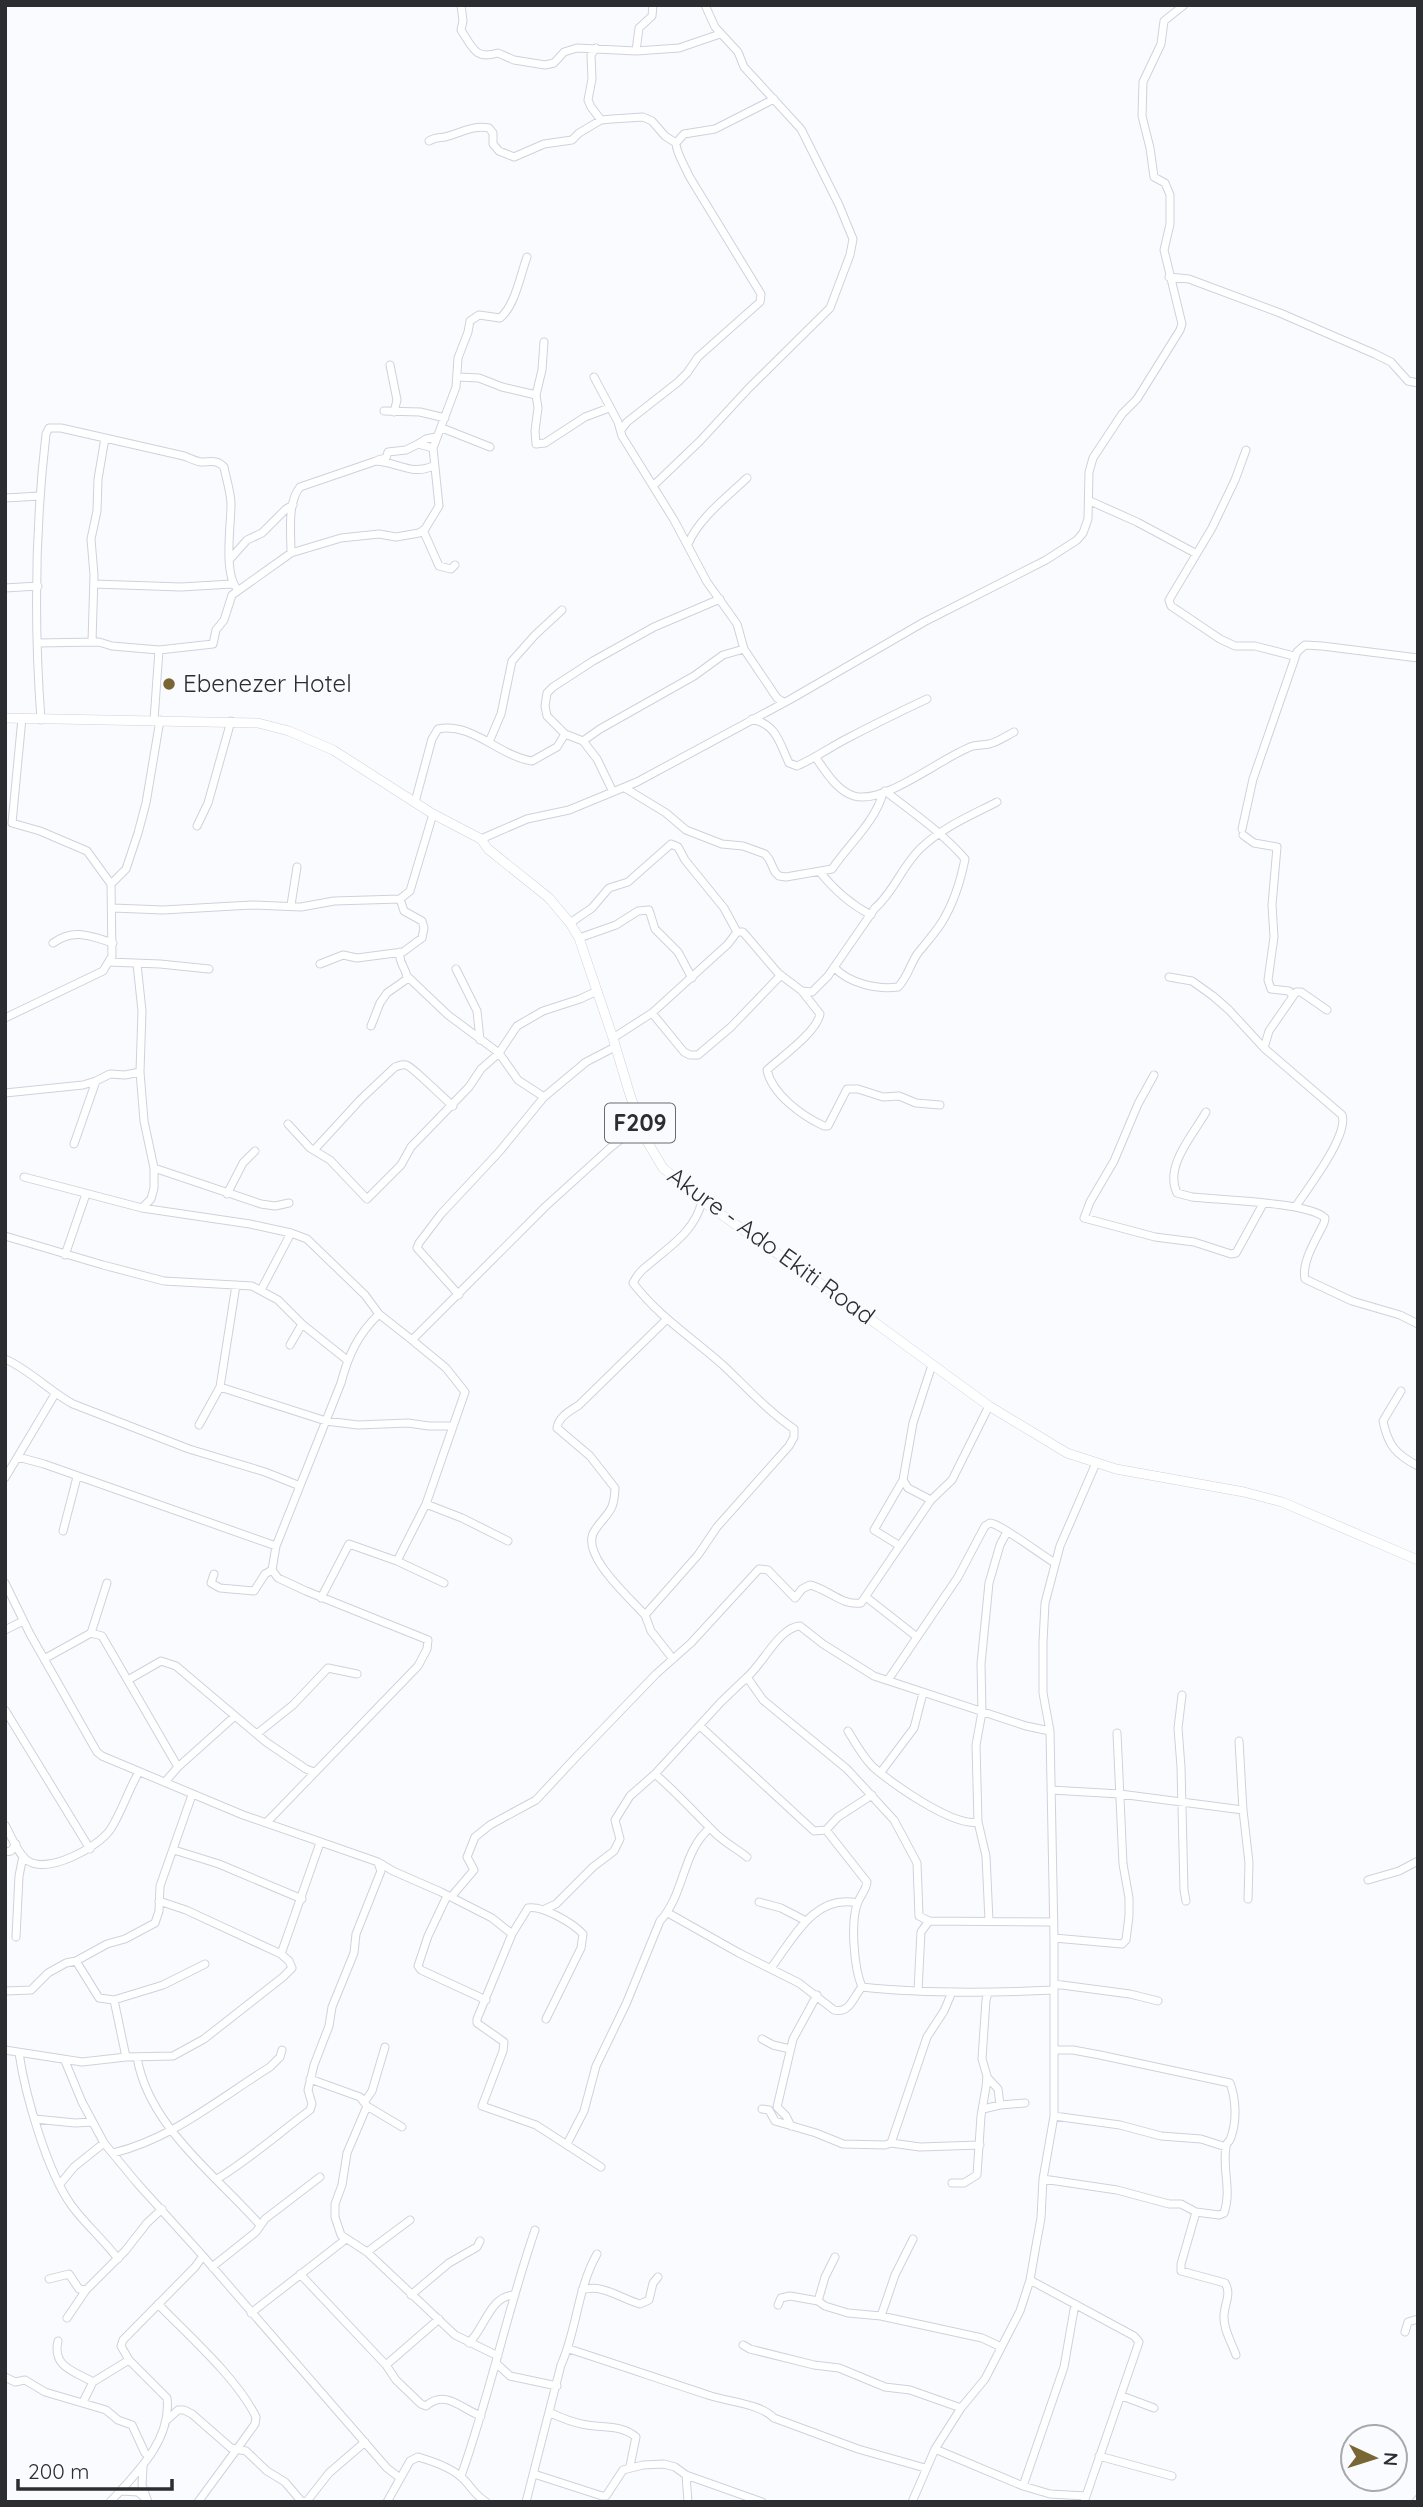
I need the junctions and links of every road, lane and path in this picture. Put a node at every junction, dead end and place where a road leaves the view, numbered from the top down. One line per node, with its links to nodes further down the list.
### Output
1 (461, 5): 6 (street)
2 (653, 5): 7 (street)
3 (705, 5): 5 (street)
4 (1184, 5): 13 (street)
5 (720, 34): 7 (street); 8 (street)
6 (596, 48): 7 (street); 9 (street)
7 (636, 51)
8 (774, 99): 11 (street); 35 (street)
9 (601, 120): 10 (street); 11 (street)
10 (429, 141)
11 (676, 143): 25 (street)
12 (527, 257): 16 (street)
13 (1170, 280): 18 (street); 38 (street)
14 (544, 342): 19 (street)
15 (390, 365): 22 (street)
16 (458, 377): 19 (street); 23 (street)
17 (594, 377): 20 (street)
18 (1418, 383)
19 (536, 395): 20 (street)
20 (609, 408): 25 (street)
21 (384, 411): 22 (street)
22 (394, 412): 23 (street)
23 (445, 418): 24 (street)
24 (442, 428): 26 (street); 29 (street)
25 (621, 430): 35 (street)
26 (436, 437): 28 (street); 30 (street)
27 (105, 438): 36 (street); 44 (street); 46 (street)
28 (418, 444): 30 (street); 32 (street)
29 (490, 447)
30 (433, 448): 33 (street)
31 (1245, 450): 43 (street)
32 (376, 461): 33 (street); 39 (street)
33 (433, 466): 40 (street)
34 (747, 478): 41 (street)
35 (653, 486): 41 (street)
36 (40, 496): 37 (street); 48 (street)
37 (5, 498)
38 (1090, 501): 43 (street); 60 (street)
39 (293, 505): 42 (street); 44 (street)
40 (423, 530): 42 (street); 45 (street)
41 (688, 544): 51 (street)
42 (291, 553): 50 (street)
43 (1195, 553): 57 (street)
44 (231, 558): 47 (street)
45 (455, 565)
46 (94, 584): 47 (street); 53 (street)
47 (232, 584): 50 (street)
48 (38, 586): 49 (street); 54 (street)
49 (5, 588)
50 (238, 590): 56 (street)
51 (720, 599): 55 (street); 68 (street)
52 (562, 610): 70 (street)
53 (92, 642): 54 (street); 56 (street)
54 (37, 643): 64 (street)
55 (744, 649): 60 (street); 69 (street)
56 (159, 650): 65 (street)
57 (1294, 656): 58 (street); 106 (street)
58 (1418, 658)
59 (926, 699): 71 (street)
60 (783, 702): 63 (street)
61 (5, 718): 62 (main road, Akure - Ado Ekiti Road / F209)
62 (22, 718): 64 (main road, Akure - Ado Ekiti Road / F209); 83 (street)
63 (751, 719): 71 (street); 72 (street)
64 (41, 720): 65 (main road, Akure - Ado Ekiti Road / F209)
65 (157, 720): 66 (main road, Akure - Ado Ekiti Road / F209); 83 (street)
66 (232, 721): 75 (main road, Akure - Ado Ekiti Road / F209); 78 (street)
67 (1014, 732): 74 (street)
68 (565, 734): 69 (street); 70 (street)
69 (583, 741): 73 (street)
70 (489, 742): 75 (street)
71 (816, 758): 74 (street)
72 (625, 788): 73 (street); 82 (street)
73 (613, 792): 80 (street)
74 (884, 792): 79 (street); 82 (street)
75 (415, 802): 77 (main road, Akure - Ado Ekiti Road / F209)
76 (997, 802): 79 (street)
77 (433, 814): 80 (main road, Akure - Ado Ekiti Road / F209); 84 (street)
78 (197, 826)
79 (939, 833): 87 (street); 97 (street)
80 (481, 839): 88 (main road, Akure - Ado Ekiti Road / F209)
81 (297, 867): 85 (street)
82 (820, 872): 87 (street)
83 (111, 884): 86 (street)
84 (400, 899): 85 (street); 93 (street)
85 (291, 905): 86 (street)
86 (113, 908): 92 (street)
87 (871, 915): 97 (street)
88 (570, 923): 89 (street); 90 (main road, Akure - Ado Ekiti Road / F209)
89 (737, 933): 100 (street); 102 (street)
90 (579, 938): 102 (street); 104 (main road, Akure - Ado Ekiti Road / F209)
91 (53, 943): 92 (street)
92 (113, 943): 94 (street)
93 (400, 952): 96 (street); 101 (street)
94 (109, 962): 95 (street); 109 (street)
95 (137, 964): 98 (street); 115 (street)
96 (320, 964)
97 (834, 967): 105 (street)
98 (209, 969)
99 (456, 969): 111 (street)
100 (781, 975): 105 (street); 108 (street)
101 (407, 976): 110 (street); 111 (street)
102 (692, 978): 108 (street)
103 (1169, 978): 113 (street)
104 (597, 990): 112 (main road, Akure - Ado Ekiti Road / F209); 114 (street)
105 (802, 990): 121 (street)
106 (1292, 995): 107 (street); 113 (street)
107 (1326, 1010)
108 (652, 1013): 112 (street)
109 (5, 1018)
110 (371, 1026)
111 (480, 1040): 114 (street)
112 (614, 1043): 119 (street); 124 (main road, Akure - Ado Ekiti Road / F209)
113 (1264, 1048): 136 (street)
114 (499, 1053): 119 (street); 120 (street)
115 (139, 1072): 117 (street); 128 (street)
116 (1154, 1075): 135 (street)
117 (96, 1081): 118 (street); 125 (street)
118 (5, 1093)
119 (544, 1097): 144 (street)
120 (453, 1105): 126 (street); 126 (street)
121 (940, 1105)
122 (1206, 1112): 135 (street)
123 (288, 1124): 126 (street)
124 (640, 1125): 133 (main road, Akure - Ado Ekiti Road / F209); 144 (street)
125 (74, 1144)
126 (315, 1149)
127 (255, 1151): 131 (street)
128 (155, 1168): 131 (street); 132 (street)
129 (24, 1177): 130 (street)
130 (86, 1194): 137 (street); 141 (street)
131 (228, 1194): 134 (street)
132 (152, 1199): 137 (street); 138 (street)
133 (702, 1201): 146 (street); 153 (main road, Akure - Ado Ekiti Road / F209)
134 (289, 1203)
135 (1263, 1204): 136 (street)
136 (1296, 1206): 148 (street)
137 (142, 1208): 138 (street)
138 (156, 1210): 139 (street)
139 (291, 1233): 143 (street); 145 (street)
140 (5, 1236): 141 (street)
141 (65, 1255): 142 (street)
142 (236, 1285): 143 (street); 154 (street)
143 (261, 1290): 147 (street)
144 (459, 1295): 149 (street)
145 (379, 1314): 149 (street); 152 (street)
146 (666, 1320): 185 (street); 185 (street)
147 (302, 1324): 150 (street); 152 (street)
148 (1418, 1324)
149 (412, 1340): 160 (street)
150 (290, 1345)
151 (5, 1359): 156 (street)
152 (347, 1360): 158 (street)
153 (932, 1364): 157 (main road, Akure - Ado Ekiti Road / F209); 166 (street)
154 (220, 1387): 158 (street); 159 (street)
155 (1401, 1391): 163 (street)
156 (55, 1394): 161 (street); 167 (street)
157 (989, 1406): 162 (main road, Akure - Ado Ekiti Road / F209); 168 (street)
158 (326, 1421): 160 (street); 167 (street)
159 (199, 1425)
160 (452, 1429): 169 (street)
161 (18, 1457): 164 (street); 165 (street)
162 (1096, 1463): 175 (main road, Akure - Ado Ekiti Road / F209); 177 (street)
163 (1418, 1466)
164 (77, 1477): 170 (street); 173 (street)
165 (5, 1478)
166 (903, 1479): 168 (street); 174 (street)
167 (300, 1486): 173 (street)
168 (931, 1500): 174 (street)
169 (426, 1504): 172 (street); 176 (street)
170 (63, 1531)
171 (1007, 1532): 177 (street); 189 (street); 199 (street)
172 (508, 1541)
173 (276, 1546): 178 (street)
174 (901, 1546): 183 (street)
175 (1418, 1560)
176 (397, 1561): 182 (street); 184 (street)
177 (1055, 1563): 203 (street)
178 (272, 1570): 179 (street); 184 (street)
179 (214, 1574)
180 (5, 1583): 186 (street)
181 (107, 1583): 188 (street)
182 (444, 1583)
183 (866, 1597): 189 (street); 190 (street)
184 (321, 1598): 209 (street)
185 (645, 1615): 190 (street)
186 (23, 1621): 187 (street); 191 (street)
187 (5, 1630)
188 (91, 1633): 191 (street); 194 (street)
189 (917, 1637): 195 (street)
190 (673, 1658): 234 (street)
191 (44, 1659): 208 (street)
192 (357, 1674): 204 (street)
193 (744, 1679): 195 (street); 201 (street); 216 (street)
194 (128, 1680): 200 (street); 207 (street)
195 (888, 1680): 196 (street)
196 (923, 1693): 199 (street); 210 (street)
197 (1182, 1695): 217 (street)
198 (5, 1710): 226 (street)
199 (982, 1712): 203 (street); 219 (street)
200 (235, 1716): 204 (street); 207 (street)
201 (700, 1726): 211 (street); 223 (street)
202 (848, 1731): 210 (street)
203 (1050, 1731): 213 (street)
204 (258, 1733): 209 (street)
205 (1117, 1733): 214 (street)
206 (1239, 1741): 218 (street)
207 (178, 1767): 212 (street)
208 (139, 1772): 212 (street); 226 (street)
209 (314, 1772): 220 (street)
210 (881, 1772): 219 (street)
211 (655, 1773): 222 (street); 242 (street)
212 (165, 1782): 215 (street)
213 (1051, 1790): 214 (street); 248 (street)
214 (1120, 1794): 217 (street); 251 (street)
215 (192, 1795): 220 (street); 227 (street)
216 (872, 1795): 223 (street); 247 (street)
217 (1181, 1803): 218 (street); 238 (street)
218 (1243, 1810): 236 (street)
219 (978, 1822): 246 (street)
220 (266, 1823): 224 (street)
221 (5, 1825): 225 (street)
222 (710, 1828): 230 (street); 244 (street)
223 (826, 1830): 240 (street)
224 (320, 1843): 232 (street); 235 (street)
225 (16, 1844): 228 (street); 229 (street)
226 (90, 1849): 229 (street)
227 (174, 1850): 235 (street); 237 (street)
228 (5, 1852)
229 (23, 1856): 250 (street)
230 (747, 1857)
231 (1418, 1861): 233 (street)
232 (378, 1862): 234 (street); 278 (street)
233 (1368, 1880)
234 (449, 1897): 249 (street); 264 (street)
235 (302, 1899): 252 (street)
236 (1248, 1899)
237 (159, 1901): 241 (street); 243 (street)
238 (1186, 1901)
239 (759, 1902): 245 (street)
240 (857, 1903): 245 (street); 256 (street)
241 (169, 1904): 243 (street); 252 (street)
242 (545, 1909): 249 (street); 266 (street)
243 (159, 1911): 253 (street)
244 (668, 1913): 255 (street); 292 (street)
245 (806, 1921): 255 (street)
246 (989, 1921): 247 (street); 248 (street)
247 (929, 1922): 258 (street)
248 (1054, 1922): 251 (street)
249 (512, 1934): 264 (street)
250 (16, 1937)
251 (1054, 1938): 257 (street)
252 (281, 1954): 275 (street)
253 (76, 1961): 259 (street); 263 (street)
254 (205, 1964): 263 (street)
255 (771, 1968): 262 (street)
256 (862, 1987): 258 (street); 262 (street)
257 (1054, 1987): 261 (street); 265 (street); 272 (street)
258 (918, 1990): 260 (street)
259 (5, 1991)
260 (952, 1992): 261 (street); 291 (street)
261 (988, 1993): 277 (street)
262 (817, 1995): 269 (street)
263 (114, 2000): 274 (street)
264 (486, 2000): 292 (street)
265 (1158, 2001)
266 (547, 2019)
267 (762, 2039): 269 (street)
268 (385, 2047): 279 (street)
269 (790, 2049): 287 (street)
270 (5, 2050): 273 (street)
271 (282, 2050): 289 (street)
272 (1054, 2050): 284 (street); 294 (street)
273 (19, 2053): 276 (street); 285 (street)
274 (126, 2057): 275 (street); 276 (street)
275 (137, 2057): 289 (street)
276 (65, 2061): 286 (street)
277 (987, 2076): 281 (street); 283 (street)
278 (310, 2079): 279 (street); 298 (street)
279 (365, 2103): 288 (street); 307 (street)
280 (1025, 2104): 281 (street)
281 (1000, 2105): 283 (street)
282 (762, 2109): 287 (street)
283 (983, 2109): 293 (street)
284 (1054, 2116): 294 (street); 299 (street)
285 (35, 2119): 286 (street); 301 (street)
286 (92, 2122): 290 (street)
287 (791, 2126): 291 (street)
288 (402, 2127)
289 (172, 2130): 295 (street); 298 (street)
290 (104, 2143): 295 (street); 301 (street)
291 (891, 2143): 293 (street)
292 (567, 2144): 296 (street)
293 (979, 2145): 300 (street)
294 (1226, 2147): 303 (street)
295 (113, 2153): 302 (street)
296 (601, 2167)
297 (320, 2176): 305 (street)
298 (217, 2179): 305 (street)
299 (1043, 2179): 303 (street); 319 (street)
300 (952, 2183)
301 (60, 2184): 314 (street)
302 (162, 2209): 312 (street); 314 (street)
303 (1196, 2212): 339 (street)
304 (410, 2220): 310 (street)
305 (260, 2225): 315 (street)
306 (535, 2230): 323 (street)
307 (346, 2239): 310 (street); 316 (street)
308 (913, 2239): 329 (street)
309 (481, 2241): 322 (street)
310 (367, 2252): 322 (street)
311 (597, 2254): 321 (street)
312 (203, 2256): 315 (street); 325 (street)
313 (835, 2257): 324 (street)
314 (118, 2259): 320 (street)
315 (212, 2267): 328 (street)
316 (300, 2273): 328 (street); 342 (street)
317 (658, 2277): 321 (street)
318 (49, 2279): 320 (street)
319 (1030, 2280): 326 (street); 337 (street)
320 (86, 2290): 330 (street)
321 (582, 2290): 338 (street)
322 (411, 2295): 331 (street)
323 (515, 2295): 335 (street); 341 (street)
324 (818, 2301): 327 (street); 329 (street)
325 (158, 2304): 340 (street); 354 (street)
326 (1075, 2304): 346 (street); 367 (street)
327 (778, 2305)
328 (251, 2313): 353 (street)
329 (881, 2316): 337 (street)
330 (67, 2318)
331 (439, 2319): 335 (street); 342 (street)
332 (1418, 2319): 333 (street)
333 (1405, 2332)
334 (58, 2341): 344 (street)
335 (469, 2343): 341 (street)
336 (743, 2345): 348 (street)
337 (1001, 2347): 348 (street)
338 (569, 2349): 345 (street); 360 (street)
339 (1236, 2355)
340 (129, 2360): 344 (street); 352 (street)
341 (497, 2360): 345 (street); 351 (street)
342 (386, 2365): 351 (street)
343 (5, 2377): 347 (street)
344 (93, 2382): 347 (street)
345 (556, 2386): 350 (street)
346 (1122, 2396): 349 (street); 357 (street)
347 (83, 2402): 356 (street)
348 (961, 2408): 355 (street)
349 (1154, 2408)
350 (549, 2412): 359 (street); 361 (street)
351 (481, 2416): 363 (street)
352 (166, 2421): 354 (street); 356 (street)
353 (365, 2442): 365 (street); 374 (street)
354 (237, 2449): 373 (street); 374 (street)
355 (935, 2449): 360 (street); 367 (street)
356 (149, 2456): 358 (street)
357 (1099, 2456): 364 (street); 370 (street)
358 (143, 2466): 369 (street); 371 (street)
359 (630, 2466): 361 (street); 362 (street)
360 (925, 2468): 380 (street)
361 (534, 2474): 377 (street)
362 (686, 2475): 366 (street); 368 (street)
363 (461, 2476): 365 (street); 376 (street)
364 (1172, 2476)
365 (400, 2478): 375 (street)
366 (698, 2480): 368 (street); 379 (street)
367 (1023, 2486): 370 (street)
368 (686, 2488): 378 (street)
369 (120, 2491): 371 (street); 372 (street)
370 (1085, 2499)
371 (147, 2500)
372 (110, 2502)
373 (198, 2502)
374 (303, 2502)
375 (387, 2502)
376 (486, 2502)
377 (526, 2502)
378 (688, 2502)
379 (762, 2502)
380 (912, 2502)

